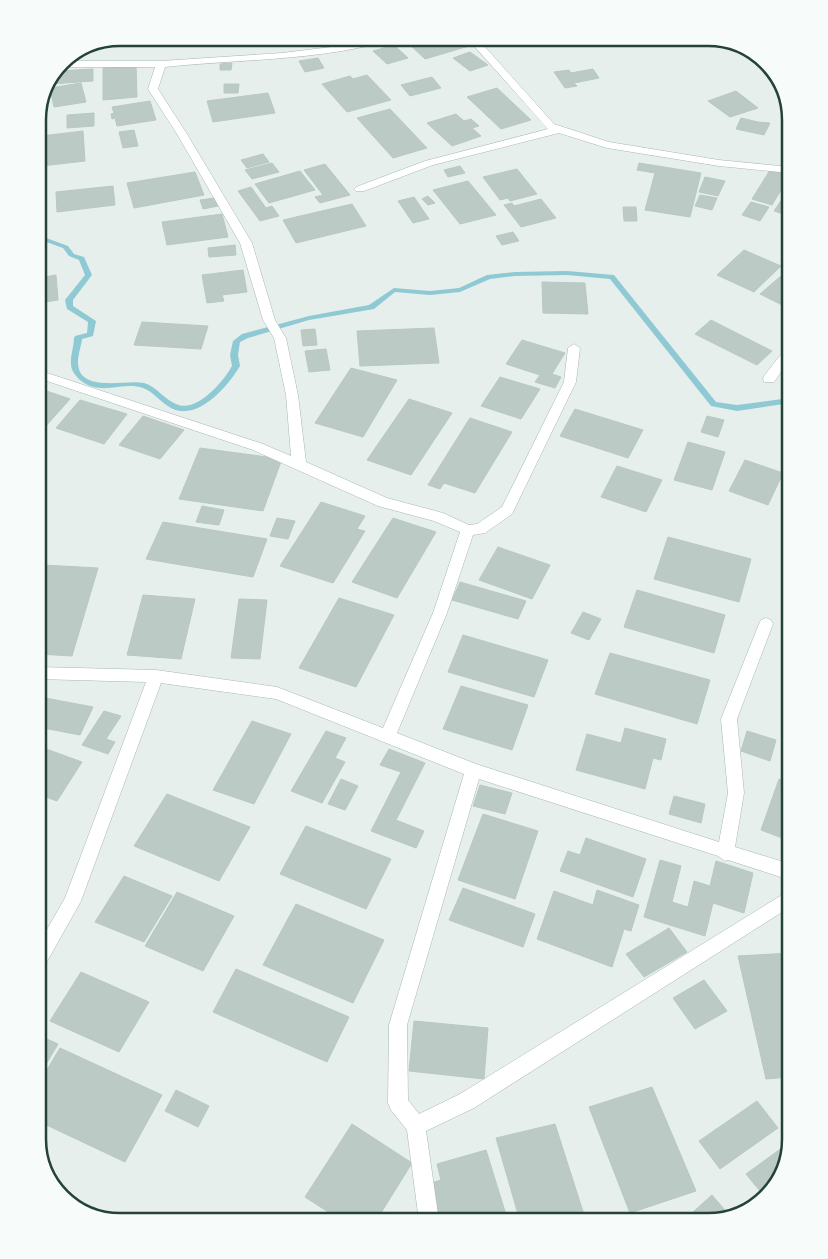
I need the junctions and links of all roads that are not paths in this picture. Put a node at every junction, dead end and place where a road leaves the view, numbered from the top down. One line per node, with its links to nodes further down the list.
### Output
1 (360, 46): 4 (street)
2 (479, 46): 5 (street)
3 (72, 64): 4 (street)
4 (161, 64): 12 (street)
5 (560, 129): 6 (street); 7 (street)
6 (782, 169)
7 (360, 190)
8 (574, 348): 13 (street)
9 (782, 362): 11 (street)
10 (46, 377): 12 (street)
11 (769, 379)
12 (298, 465): 13 (street)
13 (468, 530): 17 (street)
14 (766, 624): 19 (street)
15 (46, 673): 16 (street)
16 (156, 676): 17 (street); 22 (street)
17 (388, 736): 18 (street)
18 (472, 770): 19 (street); 23 (street)
19 (726, 853): 20 (street)
20 (782, 870)
21 (782, 903): 23 (street)
22 (46, 947)
23 (416, 1126): 24 (street)
24 (428, 1213)

